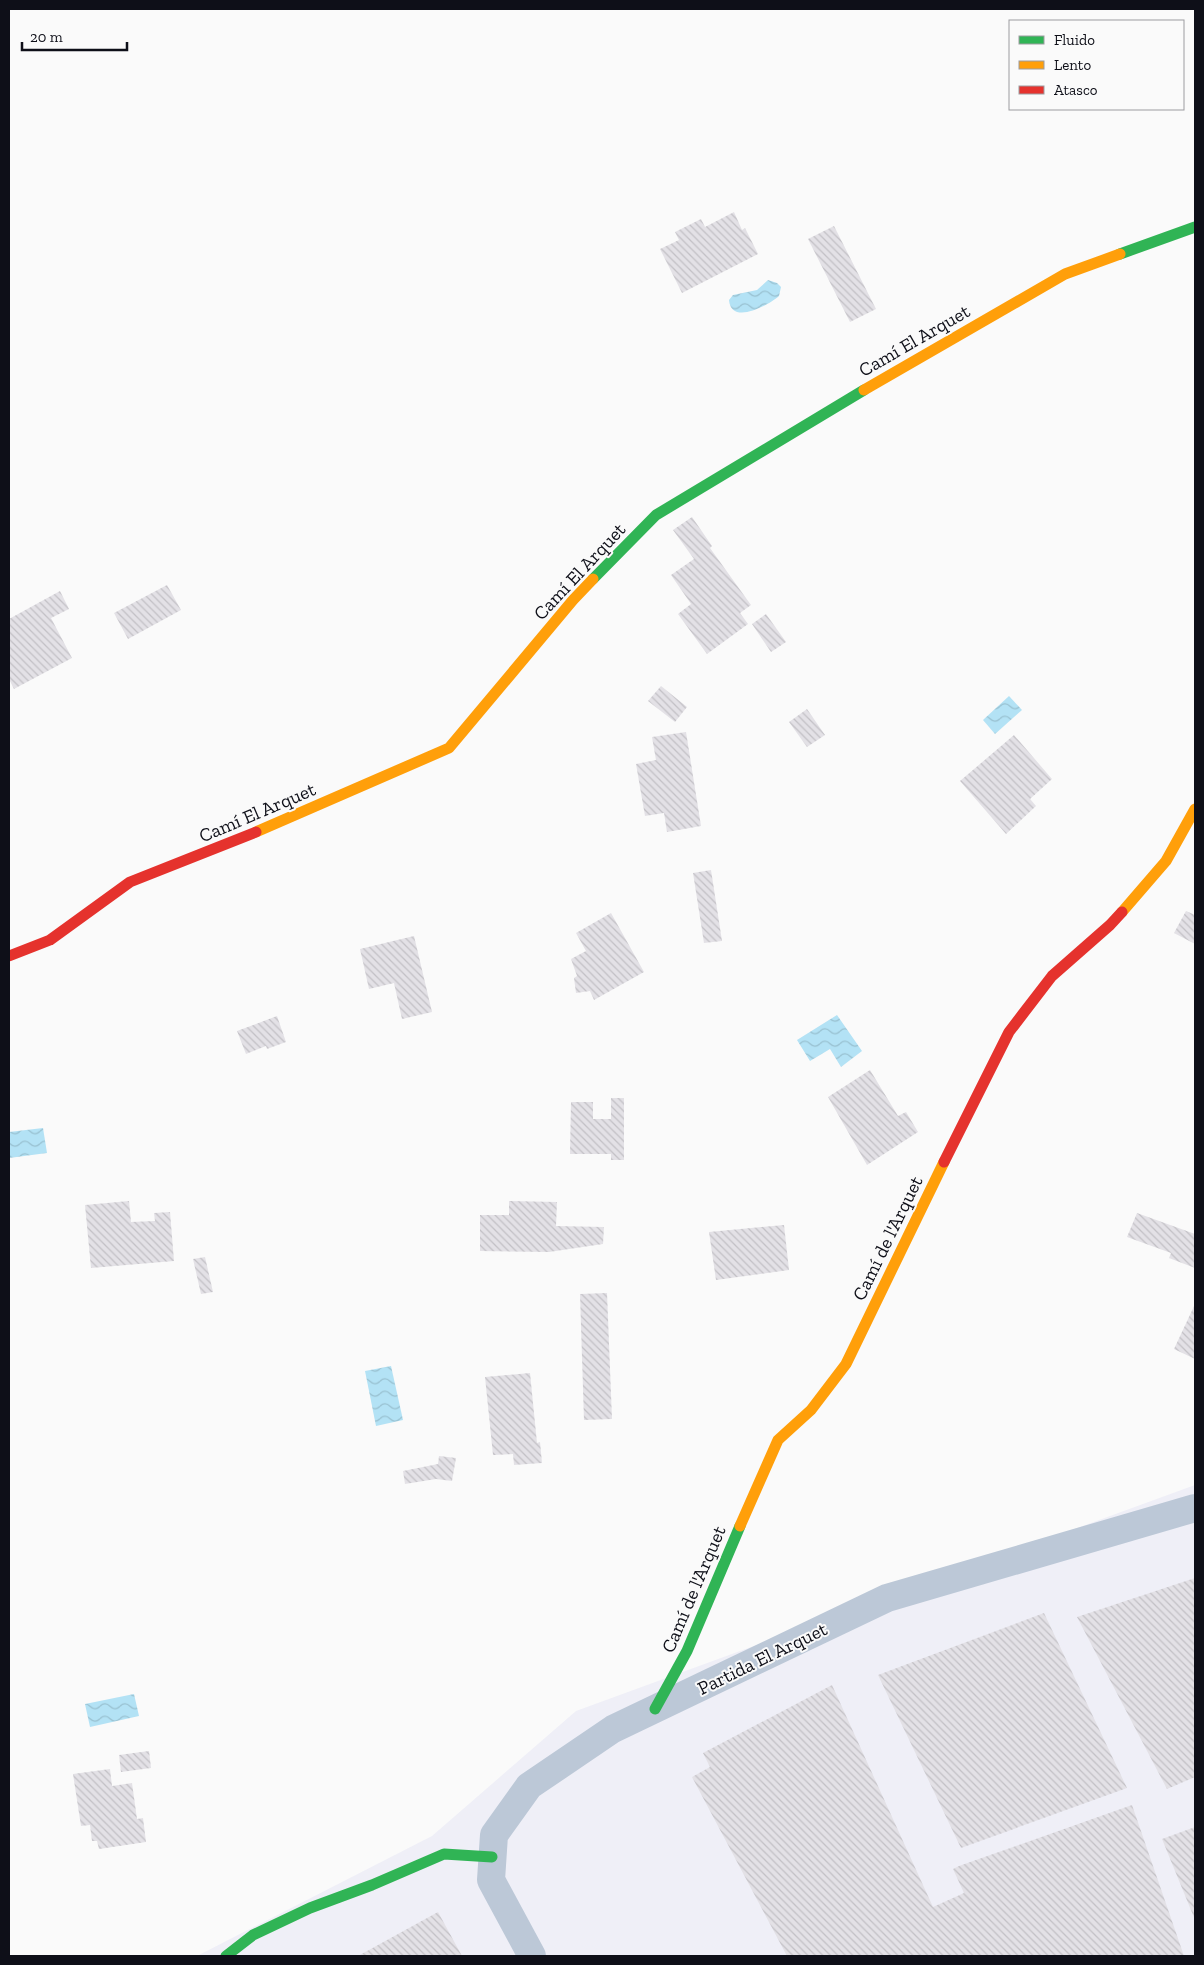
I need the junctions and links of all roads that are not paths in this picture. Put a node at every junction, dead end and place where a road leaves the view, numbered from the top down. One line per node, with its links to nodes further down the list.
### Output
1 (1195, 227): 3 (street, Camí El Arquet)
2 (1195, 809): 5 (street, Camí de l'Arquet)
3 (9, 956)
4 (1195, 1508): 5 (street, Partida El Arquet)
5 (655, 1709): 6 (street, Partida El Arquet)
6 (492, 1856): 7 (street); 8 (street, Partida El Arquet)
7 (226, 1956)
8 (532, 1956)

